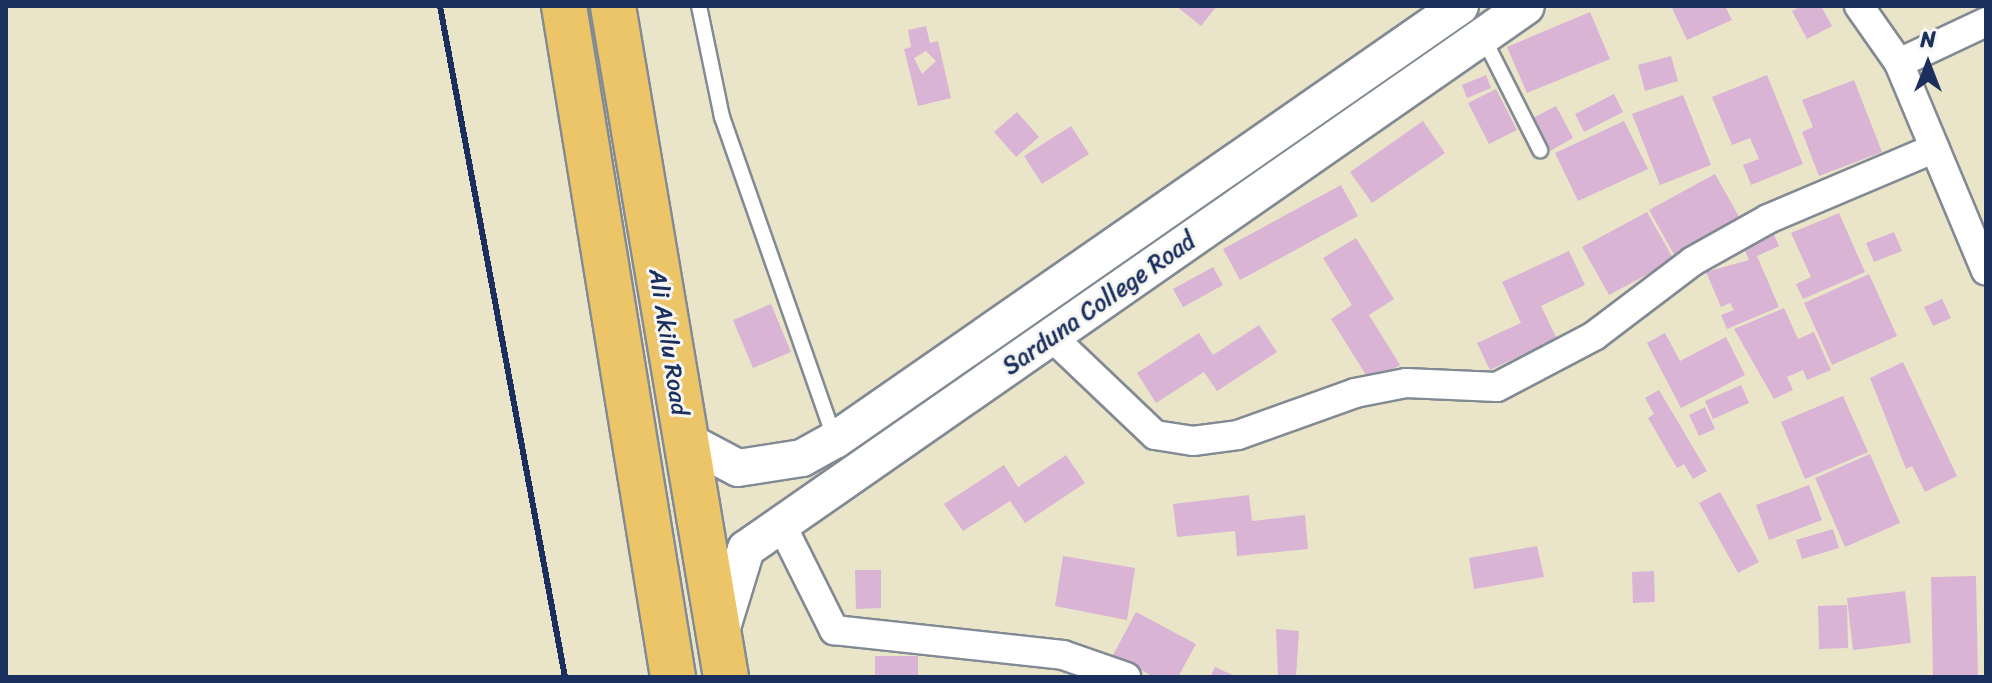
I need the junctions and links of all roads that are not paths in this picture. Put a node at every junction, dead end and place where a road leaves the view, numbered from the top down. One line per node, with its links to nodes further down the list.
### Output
1 (564, 6): 18 (main road, Ali Akilu Road)
2 (613, 6): 14 (main road, Ali Akilu Road)
3 (699, 6): 15 (lane)
4 (1460, 6): 15 (street, Sarduna College Road)
5 (1526, 6): 8 (street, Sarduna College Road)
6 (1859, 6): 9 (street)
7 (1986, 22): 9 (street)
8 (1483, 36): 11 (lane); 13 (street, Sarduna College Road)
9 (1899, 63): 10 (street)
10 (1935, 148): 12 (street); 13 (street)
11 (1540, 150)
12 (1986, 271)
13 (1052, 337): 16 (street, Sarduna College Road)
14 (683, 439): 15 (street, Sarduna College Road); 17 (main road, Ali Akilu Road)
15 (835, 440)
16 (781, 524): 17 (street, Sarduna College Road); 19 (street)
17 (723, 656)
18 (673, 677)
19 (1126, 677)

